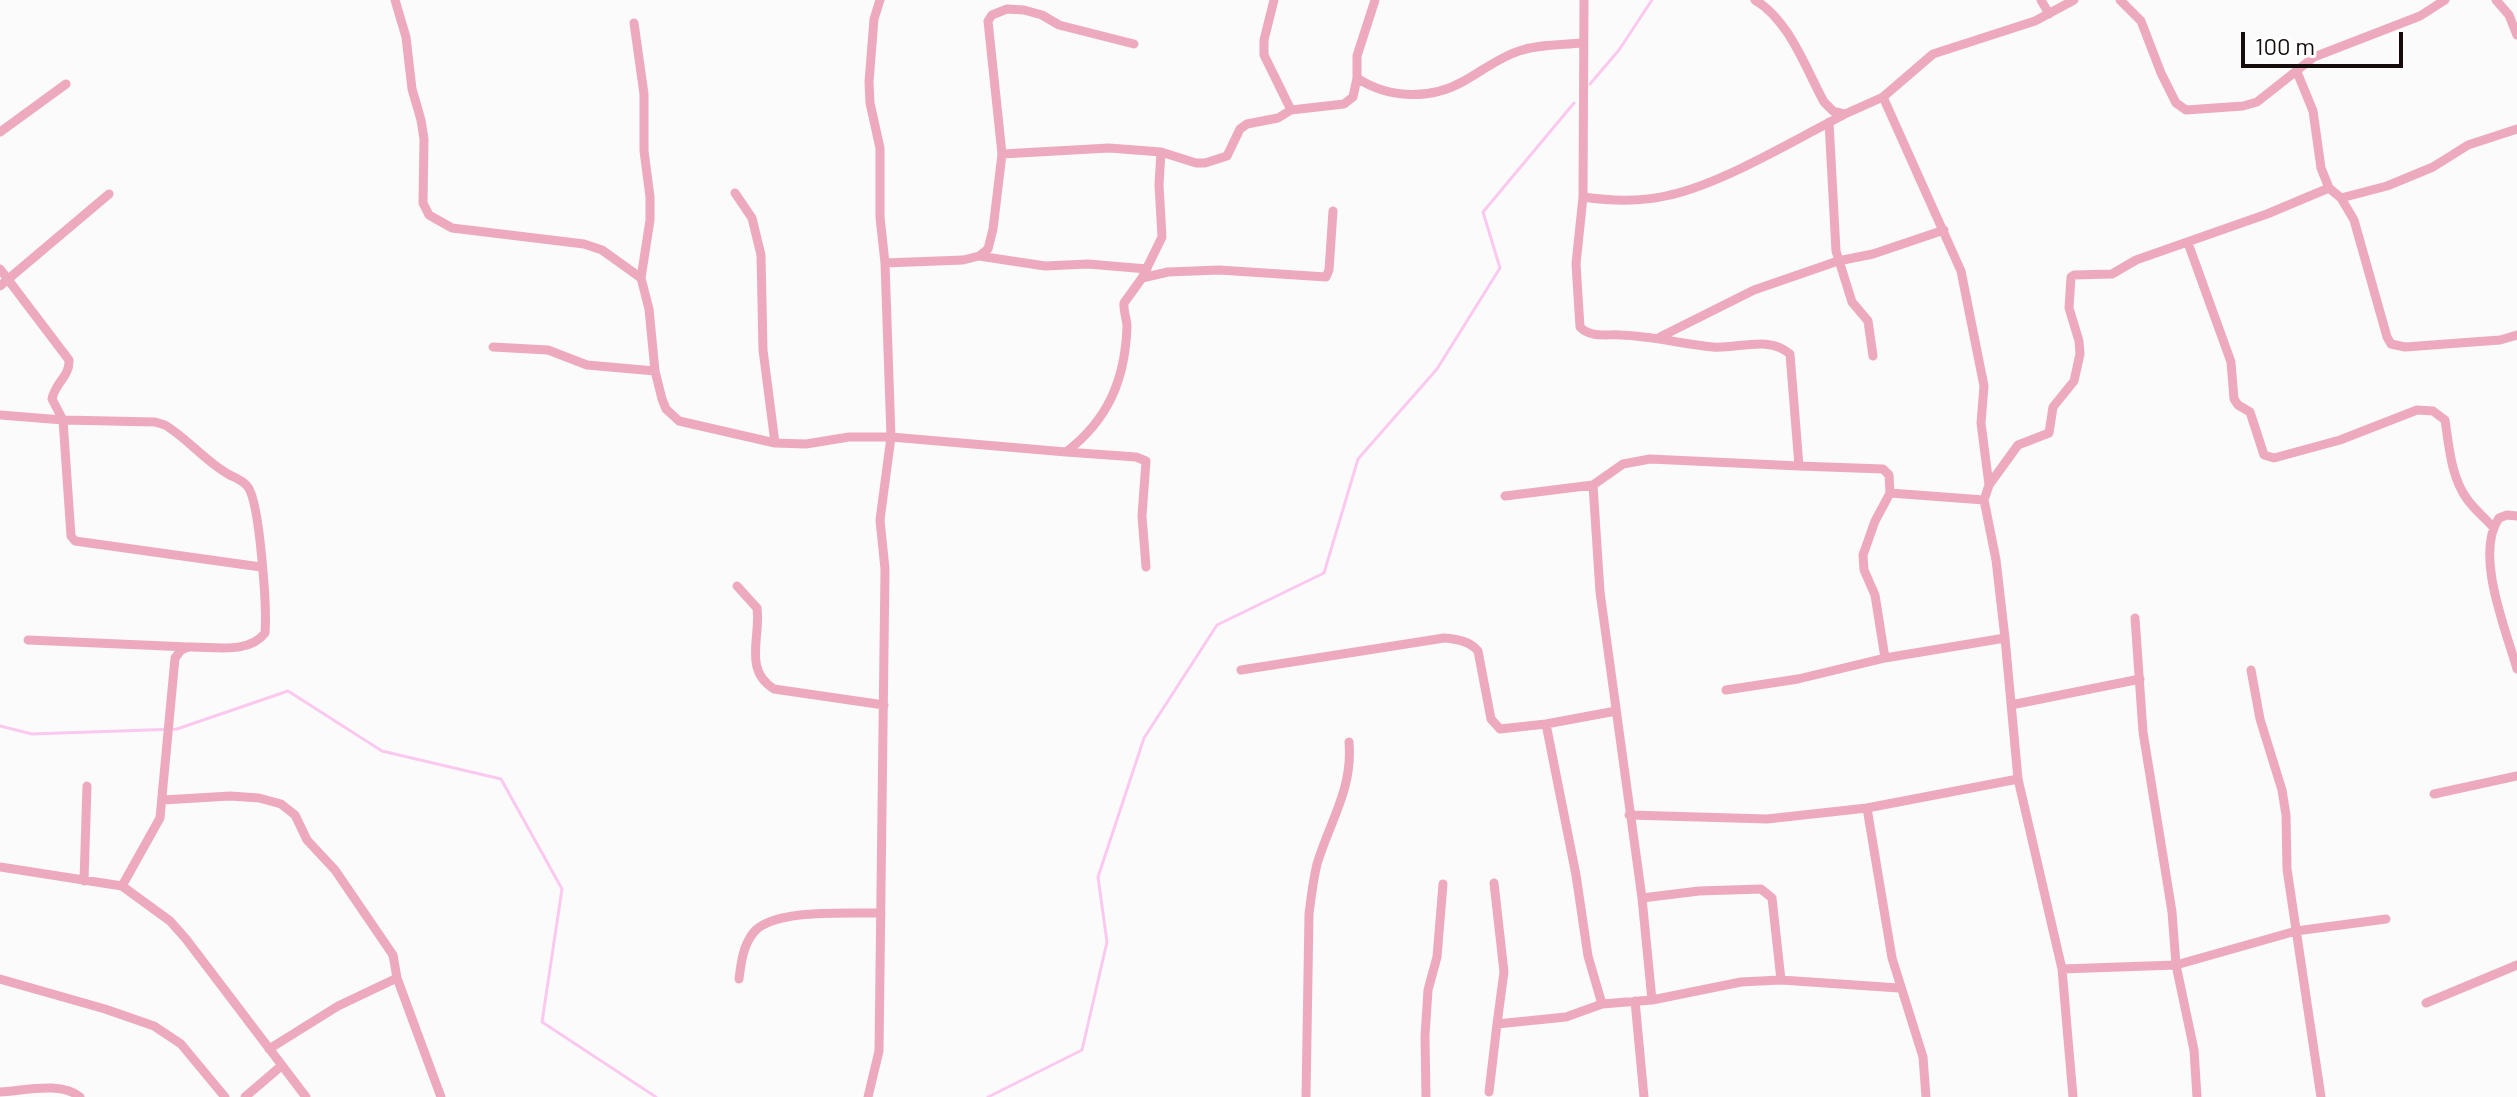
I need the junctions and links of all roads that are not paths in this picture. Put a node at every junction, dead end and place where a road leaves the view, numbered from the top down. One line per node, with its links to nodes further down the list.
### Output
1 (395, 0): 41 (street)
2 (880, 0): 38 (street)
3 (1274, 0): 21 (street)
4 (1375, 0): 18 (street)
5 (1584, 0): 15 (street)
6 (1755, 0): 22 (street)
7 (2041, 0): 12 (street)
8 (2074, 0): 12 (street)
9 (2120, 0): 17 (street)
10 (2445, 0): 17 (street)
11 (2496, 0): 14 (street)
12 (2049, 14): 20 (street)
13 (634, 23): 41 (street)
14 (2517, 35)
15 (1582, 43): 18 (street); 31 (street)
16 (1134, 44): 27 (street)
17 (2297, 72): 28 (street)
18 (1357, 78): 21 (street)
19 (66, 84): 25 (street)
20 (1883, 97): 22 (street); 34 (street)
21 (1291, 110): 26 (street)
22 (1845, 114): 23 (street)
23 (1829, 122): 31 (street); 37 (street)
24 (2517, 129): 32 (street)
25 (0, 132)
26 (1161, 152): 27 (street); 40 (street)
27 (1002, 154): 36 (street)
28 (2329, 188): 32 (street); 35 (street)
29 (735, 193): 51 (street)
30 (109, 194): 42 (street)
31 (1583, 197): 44 (street)
32 (2341, 198): 43 (street)
33 (1333, 211): 40 (street)
34 (1944, 230): 37 (street); 55 (street)
35 (2188, 243): 55 (street); 60 (street)
36 (979, 256): 38 (street); 40 (street)
37 (1838, 261): 44 (street); 46 (street)
38 (885, 263): 50 (street)
39 (0, 269): 42 (street)
40 (1144, 274): 52 (street)
41 (641, 278): 47 (street)
42 (4, 282): 49 (street)
43 (2517, 335)
44 (1659, 338): 53 (street)
45 (493, 347): 47 (street)
46 (1873, 356)
47 (655, 371): 51 (street)
48 (0, 415): 49 (street)
49 (63, 420): 61 (street); 61 (street)
50 (891, 437): 51 (street); 52 (street); 74 (street)
51 (775, 443)
52 (1066, 452): 62 (street)
53 (1799, 466): 54 (street); 56 (street)
54 (1593, 485): 57 (street); 76 (street)
55 (1989, 485): 58 (street)
56 (1890, 493): 58 (street); 68 (street)
57 (1505, 496)
58 (1984, 500): 65 (street)
59 (2517, 516): 60 (street)
60 (2493, 527): 69 (street)
61 (261, 567): 67 (street)
62 (1146, 567)
63 (737, 586): 74 (street)
64 (2135, 618): 72 (street)
65 (2005, 638): 68 (street); 75 (street)
66 (28, 640): 67 (street)
67 (188, 647): 83 (street)
68 (1885, 658): 73 (street)
69 (2517, 669)
70 (1241, 670): 77 (street)
71 (2251, 670): 94 (street)
72 (2140, 679): 75 (street); 95 (street)
73 (1726, 690)
74 (884, 705): 92 (street)
75 (2011, 705): 80 (street)
76 (1616, 711): 77 (street); 85 (street)
77 (1546, 724): 106 (street)
78 (1349, 742): 118 (street)
79 (2517, 776): 82 (street)
80 (2018, 779): 84 (street); 97 (street)
81 (87, 786): 87 (street)
82 (2434, 794)
83 (163, 800): 90 (street); 98 (street)
84 (1867, 808): 85 (street); 102 (street)
85 (1629, 815): 91 (street)
86 (0, 867): 87 (street)
87 (84, 881): 90 (street)
88 (1494, 883): 107 (street)
89 (1443, 884): 119 (street)
90 (122, 886): 108 (street)
91 (1642, 898): 101 (street); 103 (street)
92 (881, 913): 100 (street); 117 (street)
93 (2386, 919): 94 (street)
94 (2296, 931): 95 (street); 124 (street)
95 (2176, 965): 97 (street); 123 (street)
96 (2517, 965): 105 (street)
97 (2062, 969): 122 (street)
98 (397, 978): 108 (street); 116 (street)
99 (0, 979): 113 (street)
100 (739, 979)
101 (1781, 980): 102 (street); 103 (street)
102 (1899, 988): 121 (street)
103 (1652, 1000): 104 (street)
104 (1635, 1001): 106 (street); 120 (street)
105 (2426, 1003)
106 (1602, 1004): 107 (street)
107 (1497, 1024): 111 (street)
108 (269, 1049): 109 (street)
109 (280, 1067): 114 (street); 115 (street)
110 (0, 1092): 112 (street)
111 (1489, 1092)
112 (80, 1097)
113 (225, 1097)
114 (245, 1097)
115 (306, 1097)
116 (441, 1097)
117 (868, 1097)
118 (1306, 1097)
119 (1426, 1097)
120 (1644, 1097)
121 (1926, 1097)
122 (2073, 1097)
123 (2197, 1097)
124 (2321, 1097)

